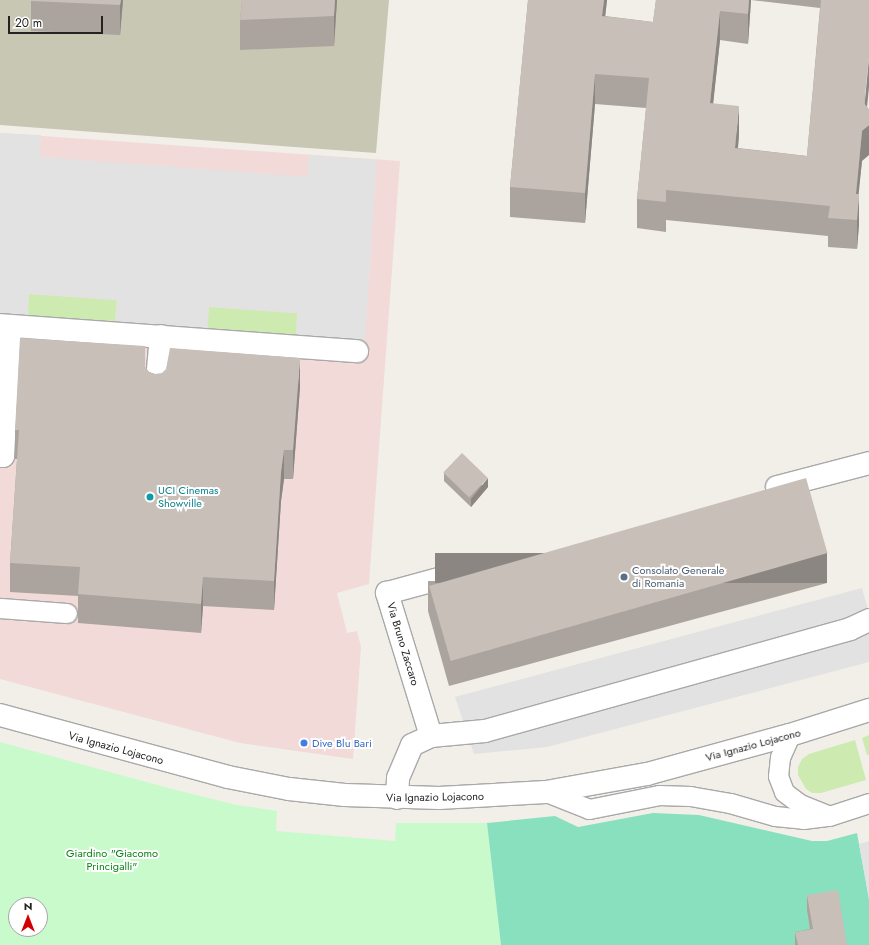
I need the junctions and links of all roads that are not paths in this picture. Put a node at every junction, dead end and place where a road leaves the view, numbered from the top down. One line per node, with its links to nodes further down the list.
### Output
1 (5, 326): 2 (street); 5 (street)
2 (161, 336): 3 (street); 4 (street)
3 (357, 351)
4 (156, 391)
5 (0, 456)
6 (869, 463): 7 (street)
7 (754, 494)
8 (479, 568): 15 (street, Via Bruno Zaccaro)
9 (0, 608): 10 (lane)
10 (67, 613)
11 (869, 620): 15 (street)
12 (869, 710): 14 (street, Via Ignazio Lojacono)
13 (0, 715): 17 (street, Via Ignazio Lojacono)
14 (790, 735): 16 (street, Via Ignazio Lojacono); 19 (lane)
15 (431, 736): 17 (street)
16 (546, 792): 17 (street, Via Ignazio Lojacono); 19 (lane)
17 (397, 798)
18 (869, 803): 19 (lane)
19 (828, 816)

